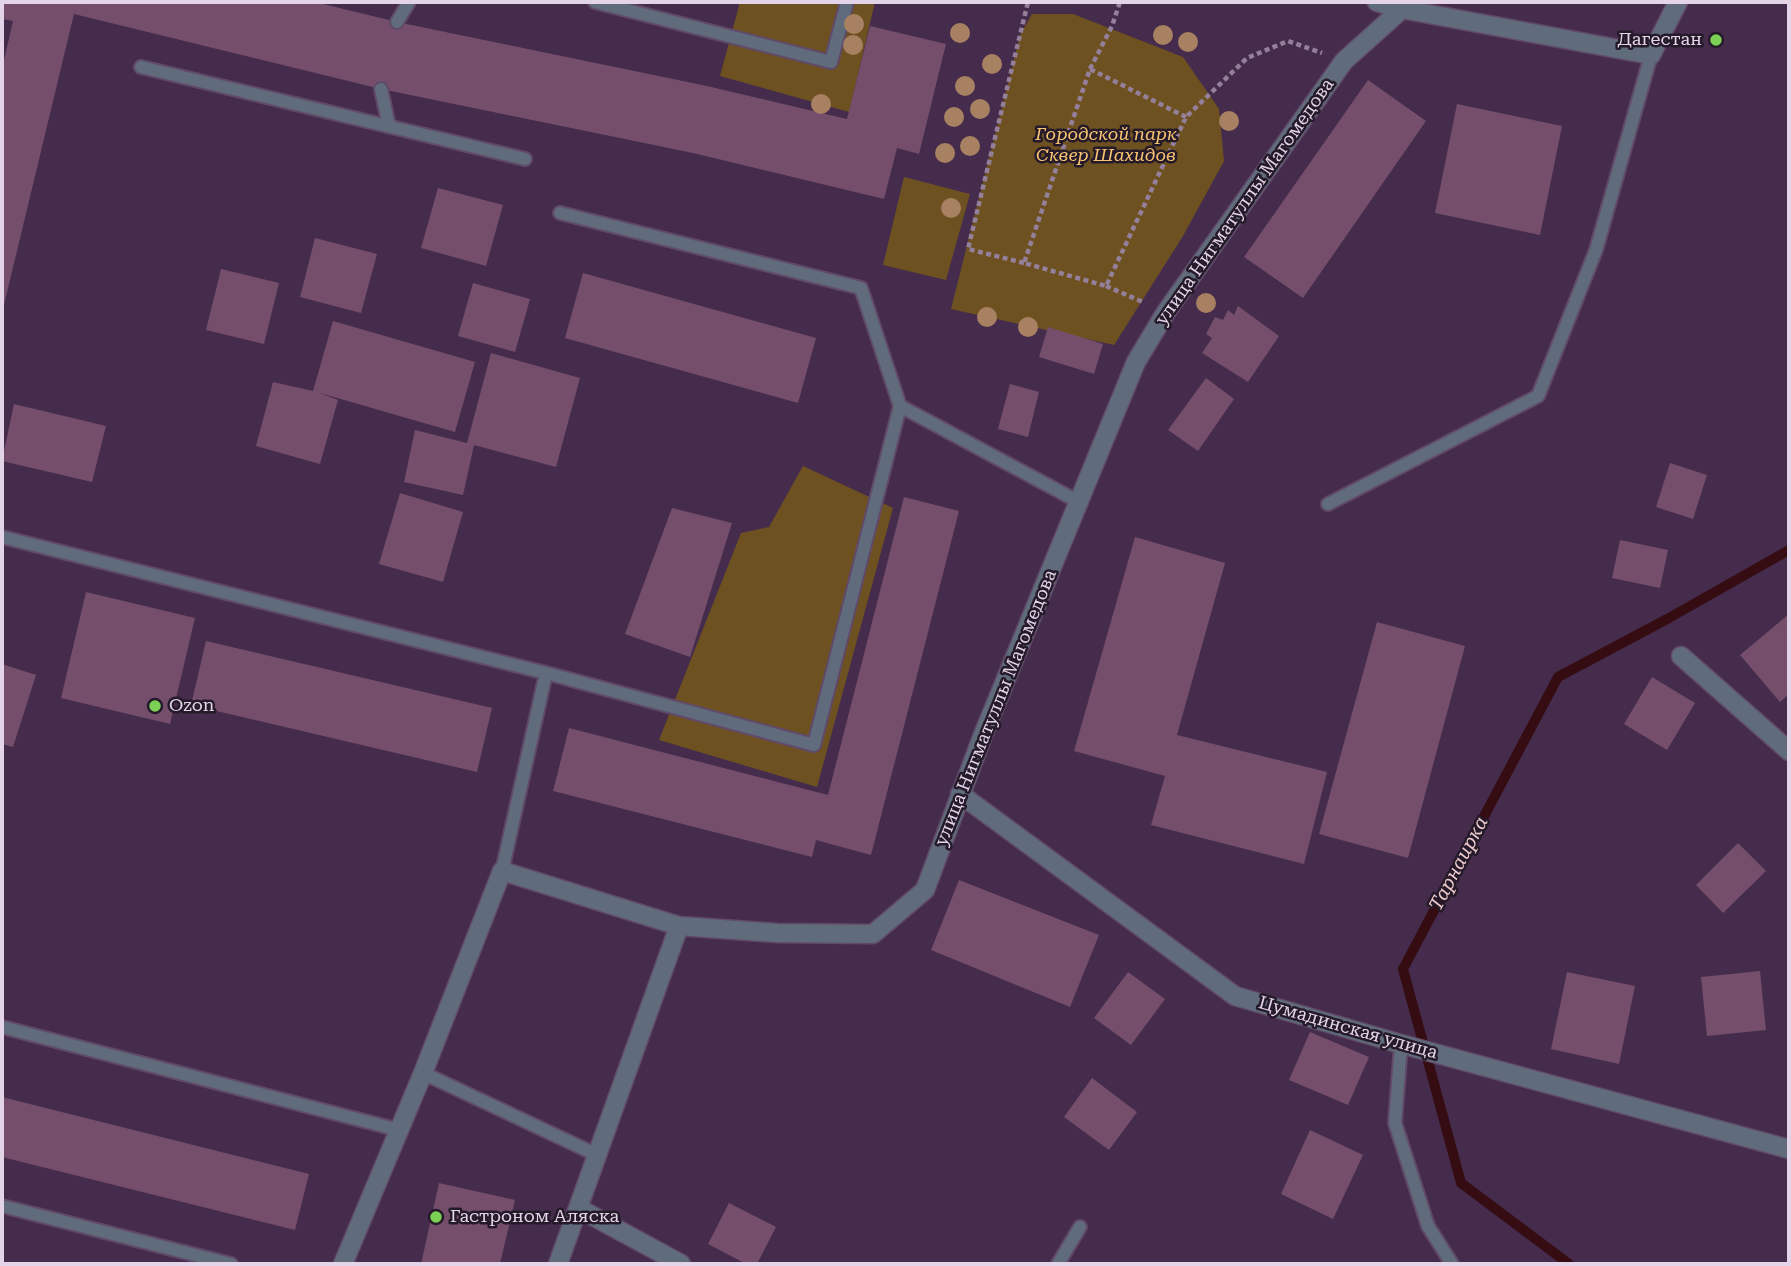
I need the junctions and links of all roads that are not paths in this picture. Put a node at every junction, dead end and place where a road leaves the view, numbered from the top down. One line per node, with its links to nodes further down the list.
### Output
1 (409, 2): 7 (lane)
2 (595, 2): 3 (lane)
3 (847, 2)
4 (1377, 2): 6 (street)
5 (1676, 3): 8 (street)
6 (1402, 9): 8 (street); 15 (street, улица Нигматуллы Магомедова)
7 (397, 22)
8 (1651, 55): 16 (lane)
9 (141, 67): 11 (lane)
10 (382, 89): 11 (lane)
11 (389, 126): 12 (lane)
12 (524, 159)
13 (560, 213): 14 (lane)
14 (900, 406): 15 (lane); 19 (lane)
15 (1079, 502): 21 (street, улица Нигматуллы Магомедова)
16 (1328, 504)
17 (2, 537): 19 (lane)
18 (1681, 656): 20 (street)
19 (546, 673): 22 (lane)
20 (1789, 751)
21 (960, 794): 23 (street, улица Нигматуллы Магомедова); 25 (street, Цумадинская улица)
22 (502, 871): 23 (street, улица Нигматуллы Магомедова); 26 (street)
23 (679, 926): 29 (street)
24 (2, 1027): 27 (lane)
25 (1401, 1044): 28 (street, Цумадинская улица); 38 (lane)
26 (423, 1073): 27 (street); 29 (lane)
27 (399, 1130): 34 (street)
28 (1789, 1149)
29 (597, 1155): 31 (street)
30 (2, 1206): 33 (lane)
31 (578, 1208): 35 (street); 36 (street)
32 (1080, 1227): 37 (lane)
33 (231, 1264)
34 (343, 1264)
35 (558, 1264)
36 (681, 1264)
37 (1058, 1264)
38 (1452, 1264)

